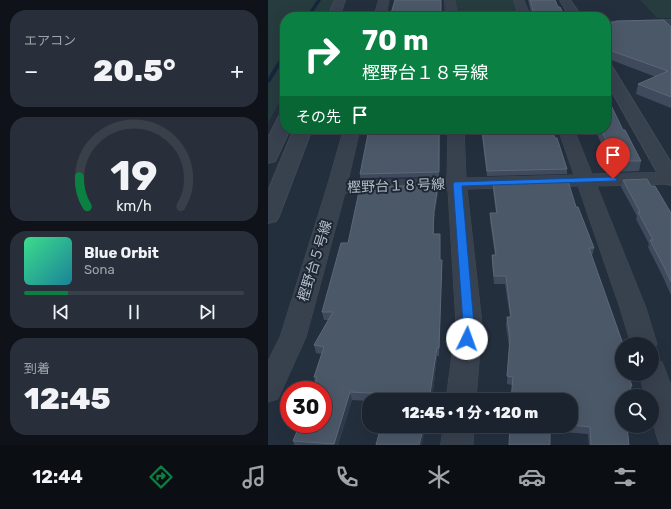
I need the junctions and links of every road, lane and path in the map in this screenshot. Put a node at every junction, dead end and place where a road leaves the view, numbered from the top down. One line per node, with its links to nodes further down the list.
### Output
1 (340, 0): 6 (street)
2 (384, 0): 7 (street)
3 (450, 0): 8 (street)
4 (519, 0): 9 (street)
5 (565, 0): 10 (street)
6 (334, 12)
7 (381, 12)
8 (451, 12)
9 (523, 12)
10 (573, 12)
11 (671, 23): 12 (street)
12 (611, 25)
13 (611, 76): 20 (street)
14 (280, 131): 19 (street)
15 (301, 134): 24 (street)
16 (351, 134): 23 (street, 樫野台５号線)
17 (456, 134): 22 (street)
18 (568, 134): 21 (street)
19 (268, 157)
20 (671, 178): 21 (street, 樫野台１８号線)
21 (585, 180): 22 (street, 樫野台１８号線); 25 (street)
22 (457, 184): 23 (street, 樫野台１８号線); 28 (street)
23 (337, 187): 27 (street, 樫野台５号線)
24 (268, 216)
25 (642, 337)
26 (655, 381): 29 (street)
27 (268, 390)
28 (462, 393)
29 (671, 430)
30 (458, 433): 31 (street)
31 (457, 445)

